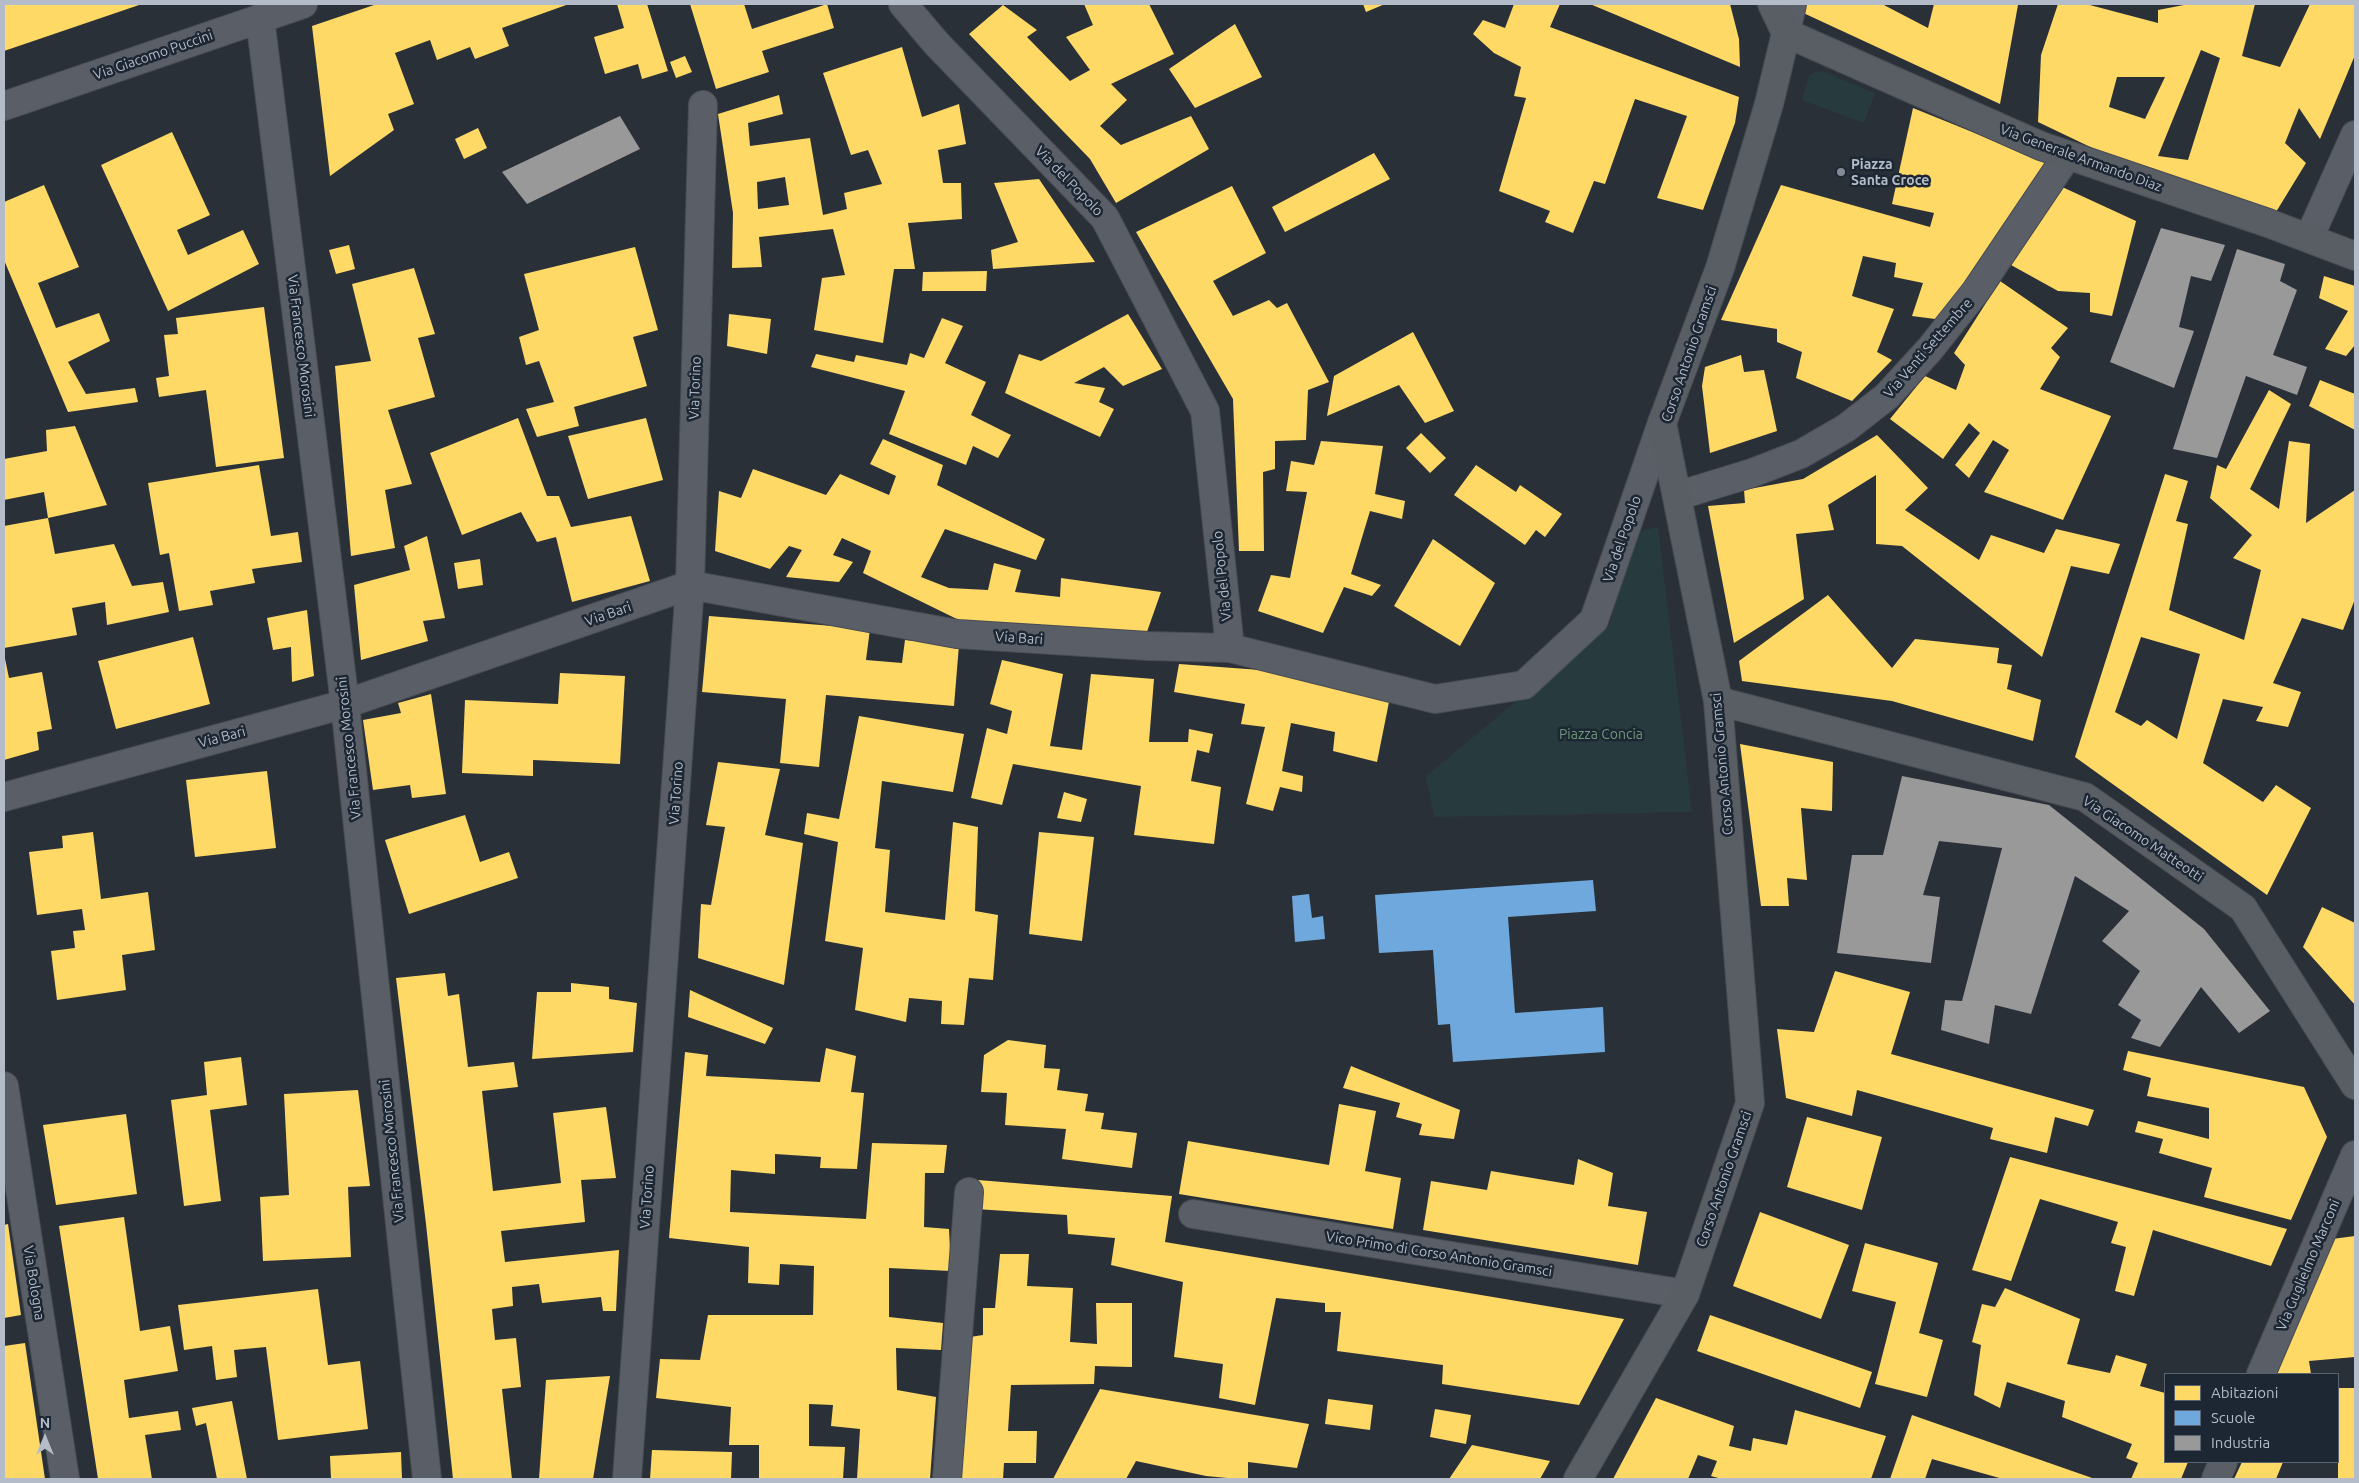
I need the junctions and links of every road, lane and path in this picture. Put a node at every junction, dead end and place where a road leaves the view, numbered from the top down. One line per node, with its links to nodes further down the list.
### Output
1 (303, 4): 5 (street, Via Giacomo Puccini)
2 (903, 4): 16 (street, Via del Popolo)
3 (1772, 4): 6 (street)
4 (1792, 4): 6 (street, Corso Antonio Gramsci)
5 (260, 18): 8 (street, Via Giacomo Puccini); 18 (street, Via Francesco Morosini)
6 (1786, 33): 10 (street, Via Generale Armando Diaz); 13 (street, Corso Antonio Gramsci)
7 (703, 105): 15 (street, Via Torino)
8 (4, 106)
9 (2355, 135): 11 (street)
10 (2067, 156): 11 (street, Via Generale Armando Diaz); 14 (street, Via Venti Settembre)
11 (2309, 238): 12 (street, Via Generale Armando Diaz)
12 (2355, 256)
13 (1662, 423): 14 (street, Corso Antonio Gramsci); 16 (street, Via del Popolo)
14 (1677, 496): 17 (street, Corso Antonio Gramsci)
15 (690, 586): 16 (street, Via Bari); 18 (street, Via Bari); 30 (street, Via Torino)
16 (1230, 648)
17 (1718, 701): 20 (street, Via Giacomo Matteotti); 25 (street, Corso Antonio Gramsci)
18 (345, 704): 19 (street, Via Bari); 29 (street, Via Francesco Morosini)
19 (4, 797)
20 (2355, 1085)
21 (4, 1086): 28 (street, Via Bologna)
22 (2355, 1155): 26 (street, Via Guglielmo Marconi)
23 (969, 1192): 31 (street)
24 (1193, 1214): 25 (street, Vico Primo di Corso Antonio Gramsci)
25 (1685, 1294): 32 (street, Corso Antonio Gramsci)
26 (2261, 1373)
27 (2223, 1463): 33 (street)
28 (64, 1479)
29 (427, 1479)
30 (627, 1479)
31 (948, 1479)
32 (1578, 1479)
33 (2216, 1479)

